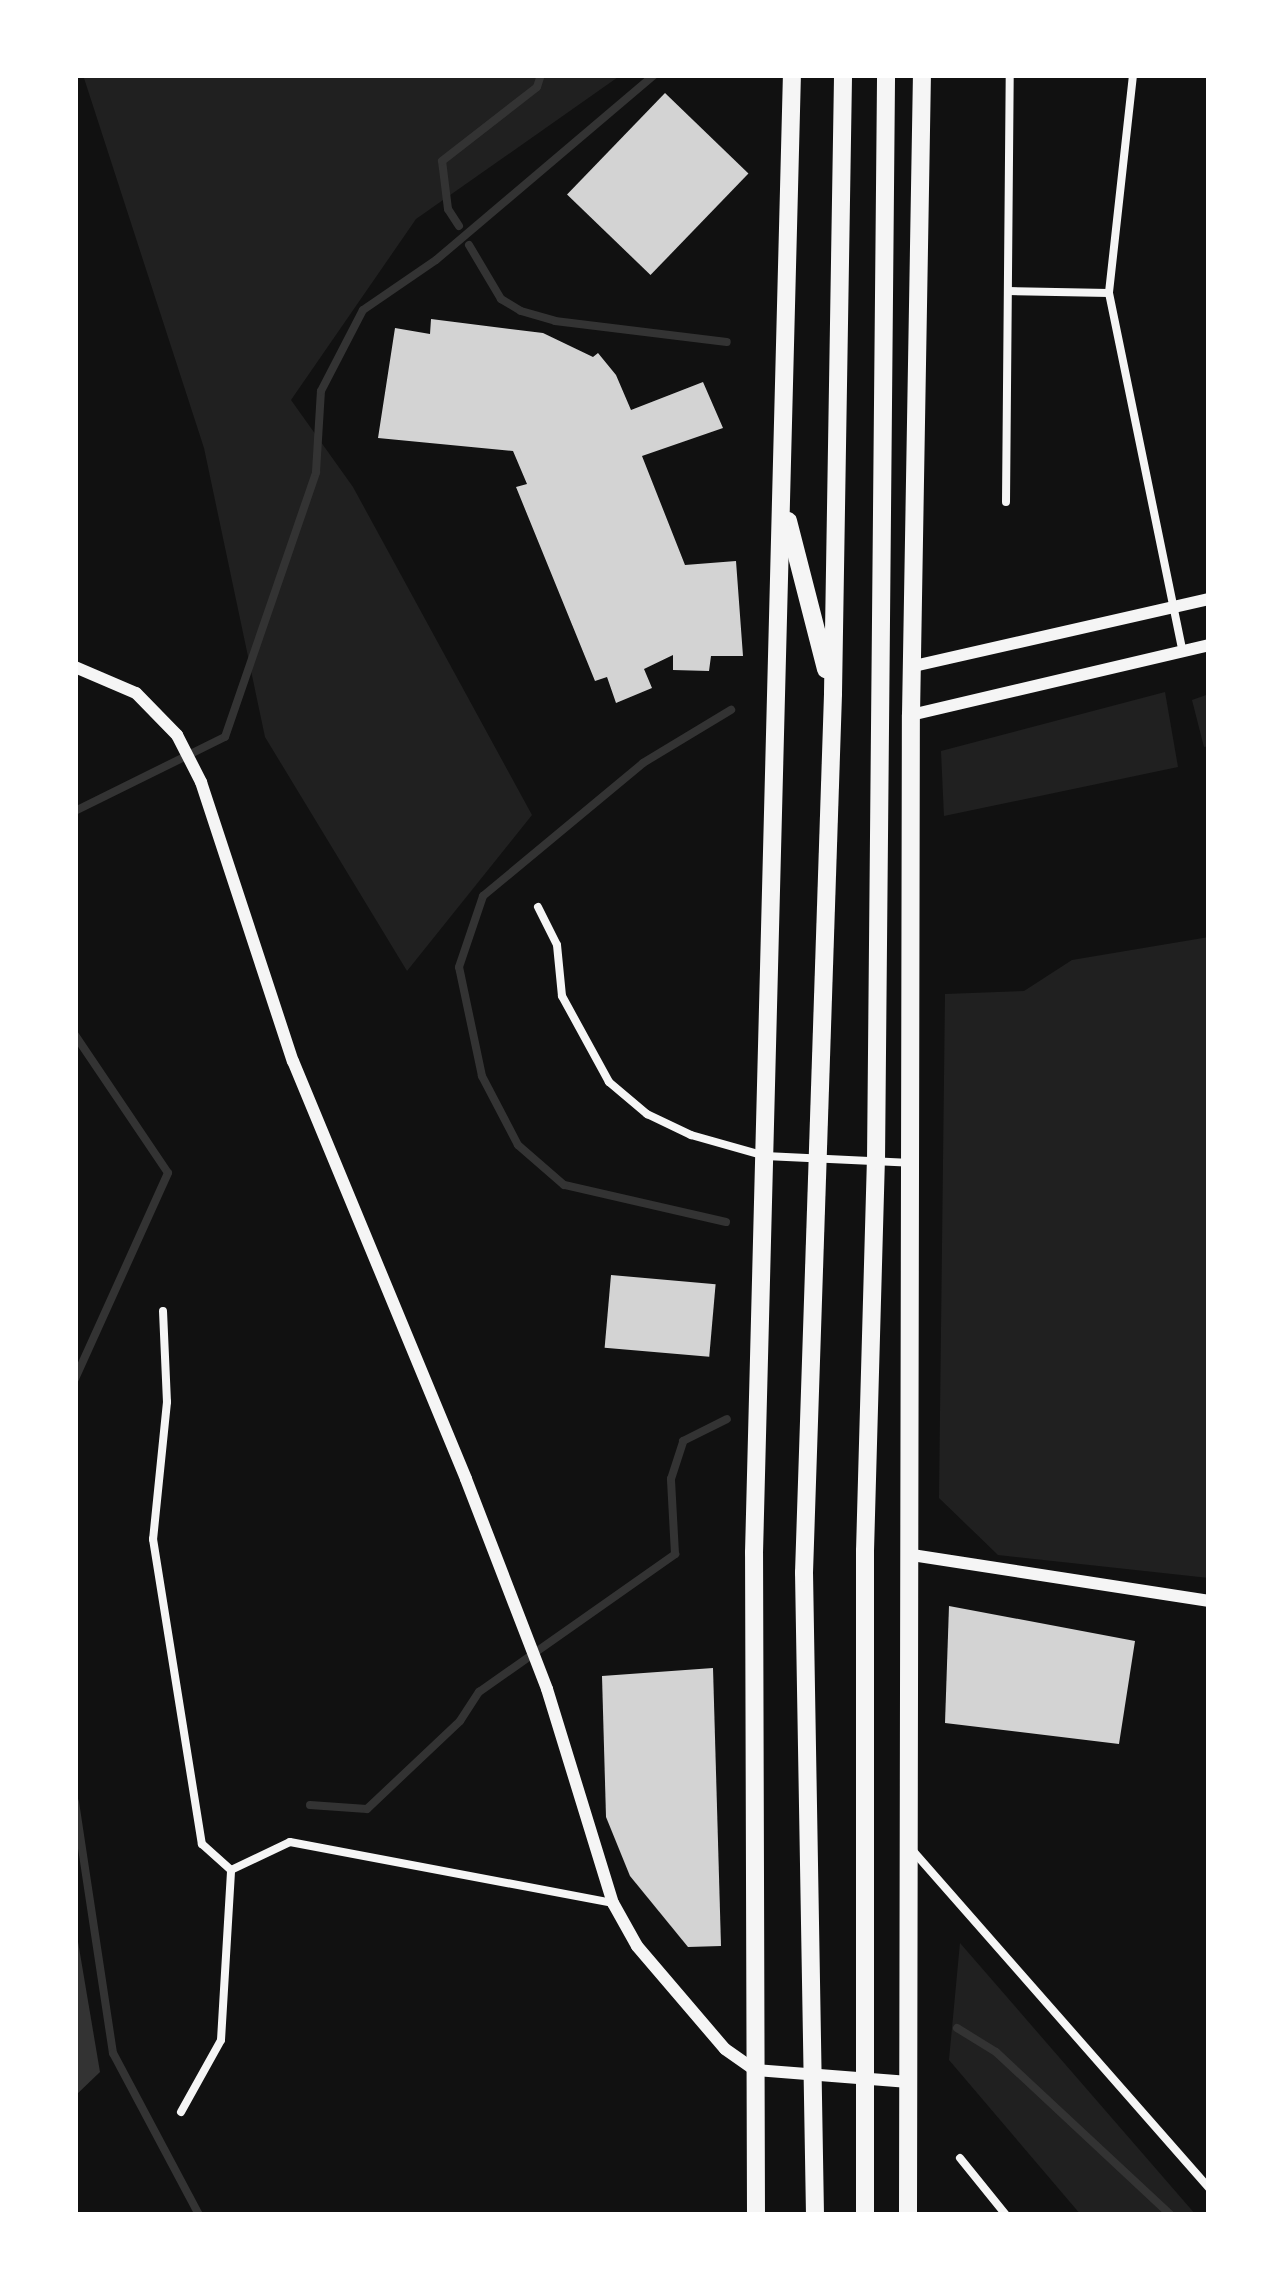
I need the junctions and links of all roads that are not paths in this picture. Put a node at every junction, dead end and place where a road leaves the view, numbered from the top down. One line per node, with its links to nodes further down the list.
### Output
1 (792, 75): 9 (street)
2 (843, 75): 17 (street)
3 (886, 75): 22 (street)
4 (922, 75): 15 (street)
5 (1010, 75): 7 (lane)
6 (1133, 75): 8 (lane)
7 (1009, 291): 8 (lane); 10 (lane)
8 (1109, 292): 12 (lane)
9 (783, 499): 17 (street); 20 (street)
10 (1006, 502)
11 (1209, 599): 12 (street)
12 (1175, 607): 14 (lane); 15 (street)
13 (1209, 645): 14 (street)
14 (1182, 652): 18 (street)
15 (914, 666): 18 (street)
16 (76, 668): 29 (street)
17 (832, 693): 21 (street)
18 (911, 715): 23 (street)
19 (538, 908): 20 (lane)
20 (765, 1156): 21 (lane); 30 (street)
21 (815, 1158): 22 (lane); 31 (street)
22 (875, 1161): 23 (lane); 32 (street)
23 (912, 1163): 25 (street)
24 (163, 1311): 28 (lane)
25 (912, 1555): 26 (street); 27 (street)
26 (1209, 1601)
27 (907, 1844): 33 (street); 36 (lane)
28 (231, 1870): 29 (lane); 34 (lane)
29 (613, 1903): 30 (street)
30 (755, 2070): 31 (street); 37 (street)
31 (815, 2077): 32 (street); 38 (street)
32 (863, 2081): 33 (street); 39 (street)
33 (906, 2081): 40 (street)
34 (181, 2112)
35 (960, 2158): 41 (lane)
36 (1209, 2188)
37 (756, 2215)
38 (815, 2215)
39 (865, 2215)
40 (908, 2215)
41 (1006, 2215)

